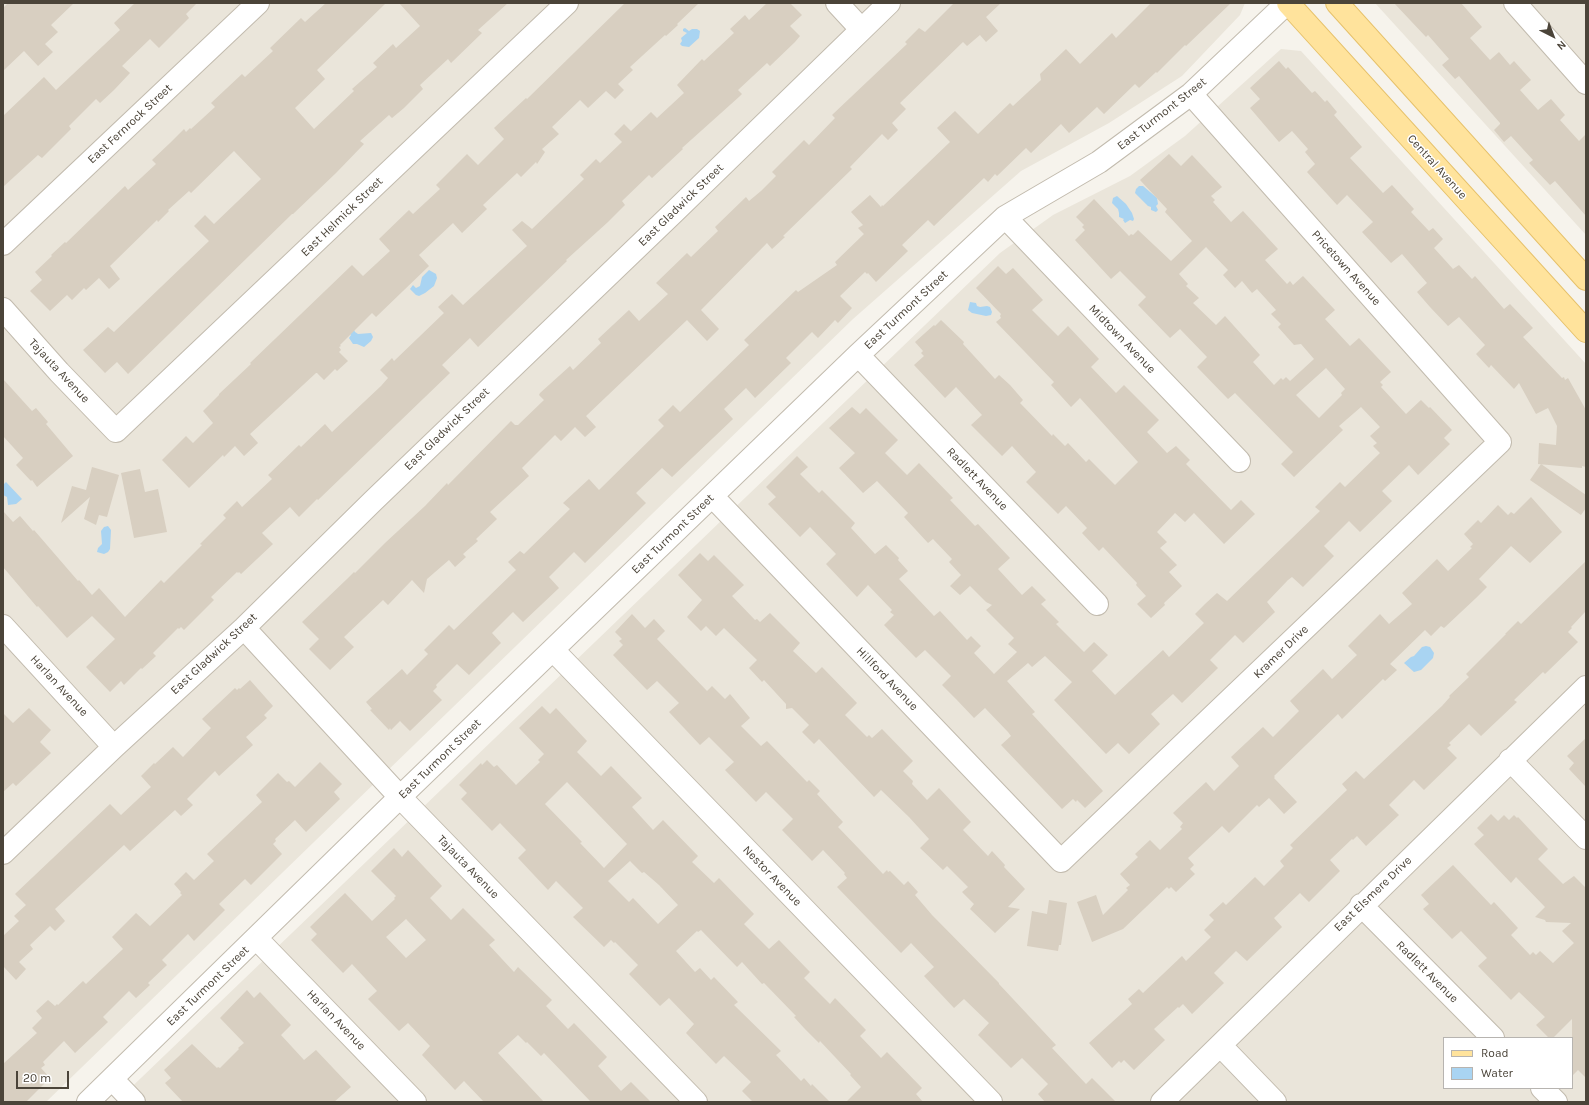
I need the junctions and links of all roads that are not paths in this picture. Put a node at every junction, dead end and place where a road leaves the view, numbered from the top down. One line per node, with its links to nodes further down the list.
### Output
1 (258, 3): 12 (street, East Fernrock Street)
2 (567, 3): 17 (street, East Helmick Street)
3 (837, 3): 8 (street)
4 (889, 3): 8 (street, East Gladwick Street)
5 (1288, 3): 10 (street, East Turmont Street); 15 (main road, Central Avenue)
6 (1337, 3): 13 (main road)
7 (1515, 3): 9 (street)
8 (861, 29): 23 (street, East Gladwick Street)
9 (1586, 82)
10 (1191, 94): 11 (street, East Turmont Street); 18 (street, Pricetown Avenue)
11 (1005, 217): 16 (street, East Turmont Street); 19 (street, Midtown Avenue)
12 (3, 244)
13 (1586, 280)
14 (3, 309): 17 (street, Tajauta Avenue)
15 (1586, 331)
16 (858, 355): 20 (street, East Turmont Street); 21 (street, Radlett Avenue)
17 (116, 432)
18 (1500, 442): 31 (street, Kramer Drive)
19 (1239, 461)
20 (713, 496): 24 (street, East Turmont Street); 31 (street, Hillford Avenue)
21 (1097, 604)
22 (3, 626): 26 (street, Harlan Avenue)
23 (244, 628): 26 (street, East Gladwick Street); 28 (street, Tajauta Avenue)
24 (553, 650): 28 (street, East Turmont Street); 42 (street, Nestor Avenue)
25 (1586, 686): 27 (street, East Elsmere Drive)
26 (114, 747): 30 (street, East Gladwick Street)
27 (1510, 760): 29 (street); 32 (street, East Elsmere Drive)
28 (400, 797): 33 (street, East Turmont Street); 41 (street, Tajauta Avenue)
29 (1586, 838)
30 (3, 853)
31 (1061, 861)
32 (1361, 905): 34 (street, Radlett Avenue); 35 (street, East Elsmere Drive)
33 (256, 938): 36 (street, East Turmont Street); 40 (street, Harlan Avenue)
34 (1492, 1037)
35 (1221, 1046): 43 (street, East Elsmere Drive); 44 (street)
36 (112, 1079): 38 (street, East Turmont Street); 39 (street)
37 (1543, 1089): 45 (street)
38 (88, 1102)
39 (134, 1102)
40 (415, 1102)
41 (696, 1102)
42 (991, 1102)
43 (1162, 1102)
44 (1275, 1102)
45 (1556, 1102)

